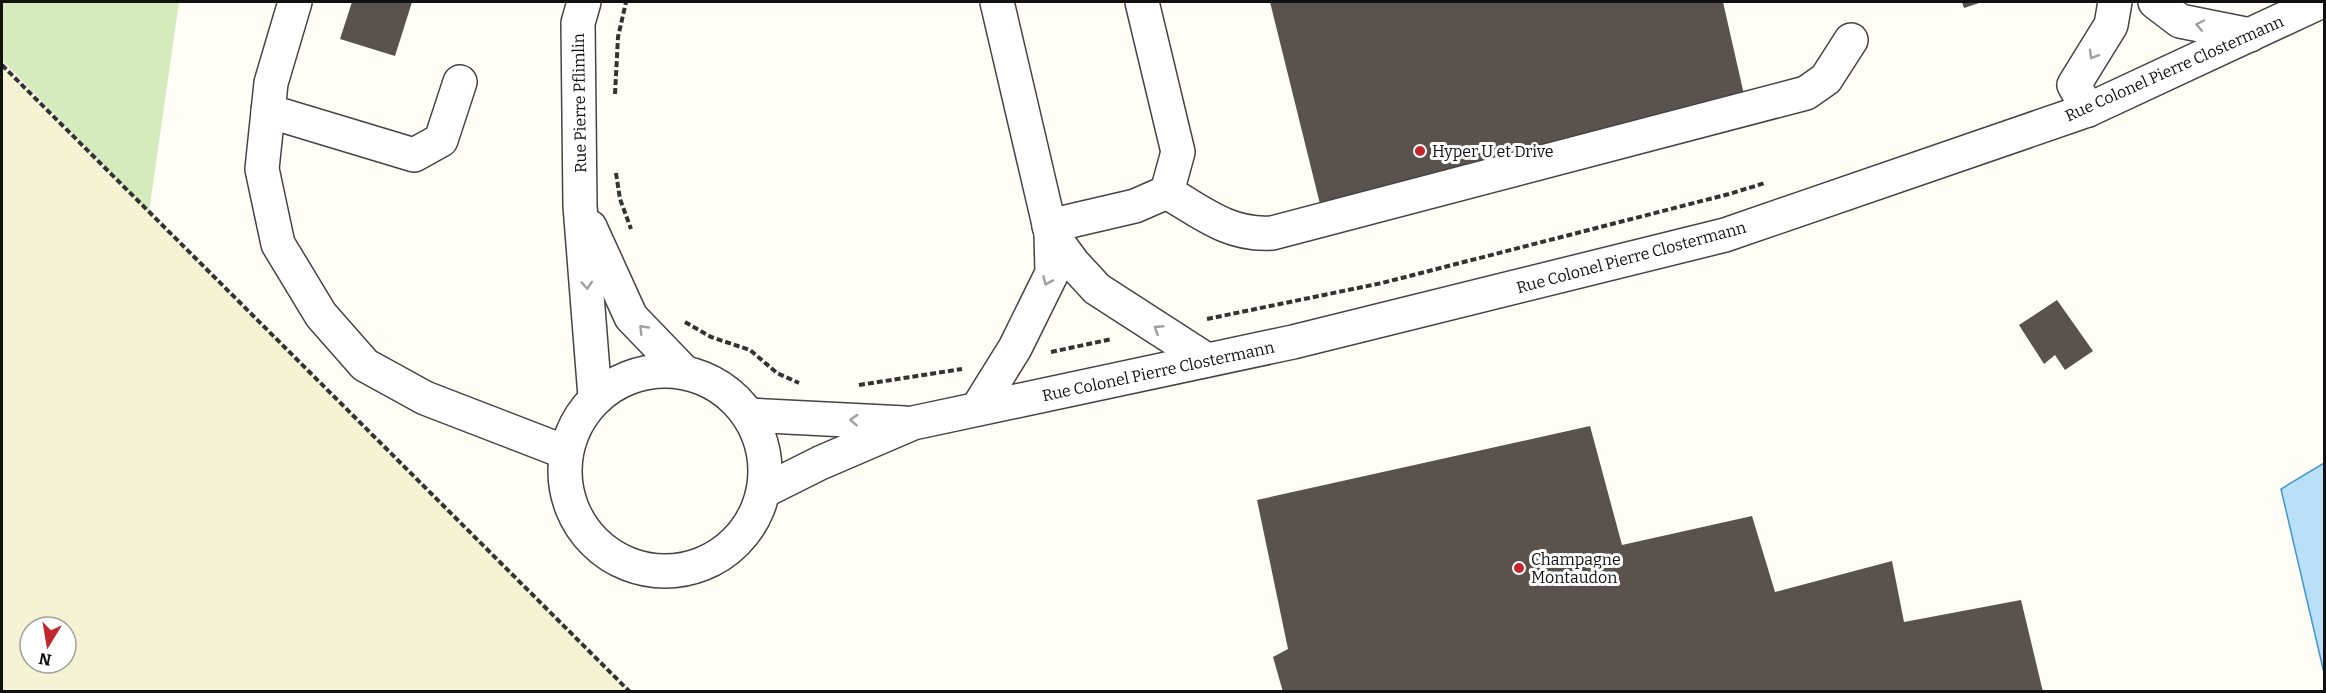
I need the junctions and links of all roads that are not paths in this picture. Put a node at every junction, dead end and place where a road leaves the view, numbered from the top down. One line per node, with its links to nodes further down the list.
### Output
1 (295, 2): 12 (street)
2 (584, 2): 14 (street, Rue Pierre Pflimlin)
3 (997, 2): 15 (street)
4 (1142, 2): 13 (street)
5 (2115, 2): 11 (street, one-way to 11)
6 (2155, 2): 8 (street, one-way to 6)
7 (2320, 2): 8 (street, Rue Colonel Pierre Clostermann)
8 (2250, 36): 11 (street, Rue Colonel Pierre Clostermann)
9 (1851, 40): 13 (street)
10 (460, 82): 12 (street)
11 (2088, 110): 16 (street, Rue Colonel Pierre Clostermann)
12 (268, 111): 22 (street)
13 (1167, 192): 15 (street)
14 (580, 206): 17 (street, Rue Pierre Pflimlin, one-way to 14); 18 (street, Rue Pierre Pflimlin, one-way to 18)
15 (1050, 229): 16 (street, one-way to 15); 19 (street, one-way to 19)
16 (1207, 360): 19 (street, Rue Colonel Pierre Clostermann)
17 (684, 372): 18 (street); 20 (street)
18 (595, 397): 22 (street)
19 (977, 409): 21 (street, Rue Colonel Pierre Clostermann)
20 (748, 415): 21 (street, Rue Colonel Pierre Clostermann, one-way to 20); 23 (street)
21 (912, 423): 23 (street, Rue Colonel Pierre Clostermann)
22 (565, 452): 23 (street)
23 (764, 491)

